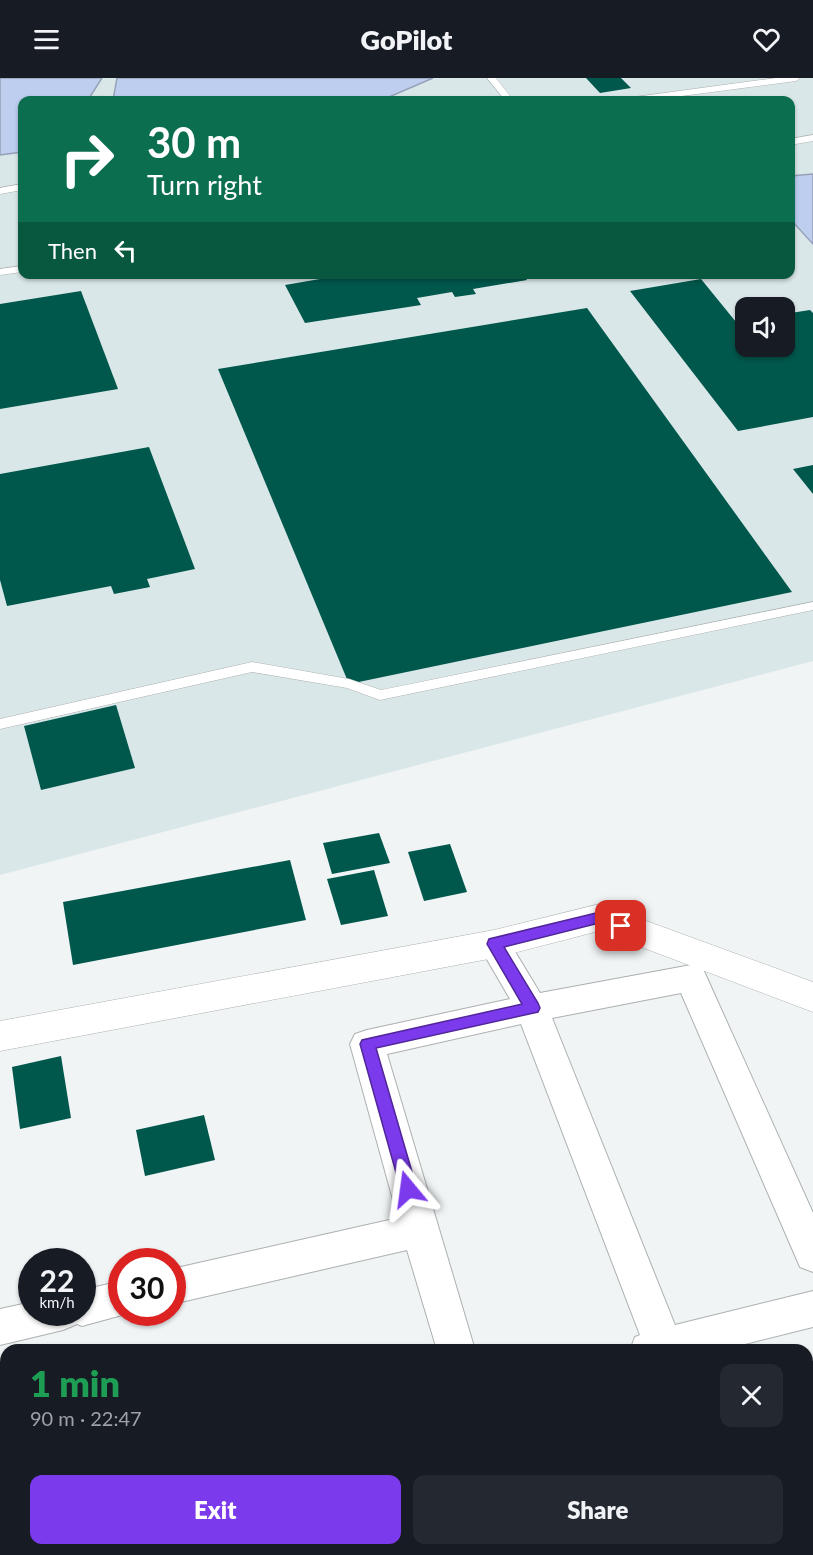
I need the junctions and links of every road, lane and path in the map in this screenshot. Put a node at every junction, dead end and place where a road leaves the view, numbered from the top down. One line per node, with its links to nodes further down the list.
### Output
1 (491, 78): 3 (lane)
2 (796, 78): 4 (lane)
3 (506, 96)
4 (664, 96)
5 (813, 138): 6 (lane)
6 (795, 141)
7 (18, 188): 8 (lane)
8 (0, 191)
9 (18, 269): 10 (lane)
10 (0, 272)
11 (813, 606): 12 (lane)
12 (0, 723)
13 (494, 944): 14 (street); 15 (street); 16 (street)
14 (813, 997)
15 (532, 1008): 17 (street); 18 (street); 24 (street)
16 (0, 1036)
17 (420, 1230): 19 (street); 23 (street)
18 (813, 1255)
19 (186, 1284)
20 (813, 1309): 25 (street)
21 (18, 1323): 22 (street)
22 (0, 1327)
23 (454, 1344)
24 (656, 1344)
25 (673, 1344)

